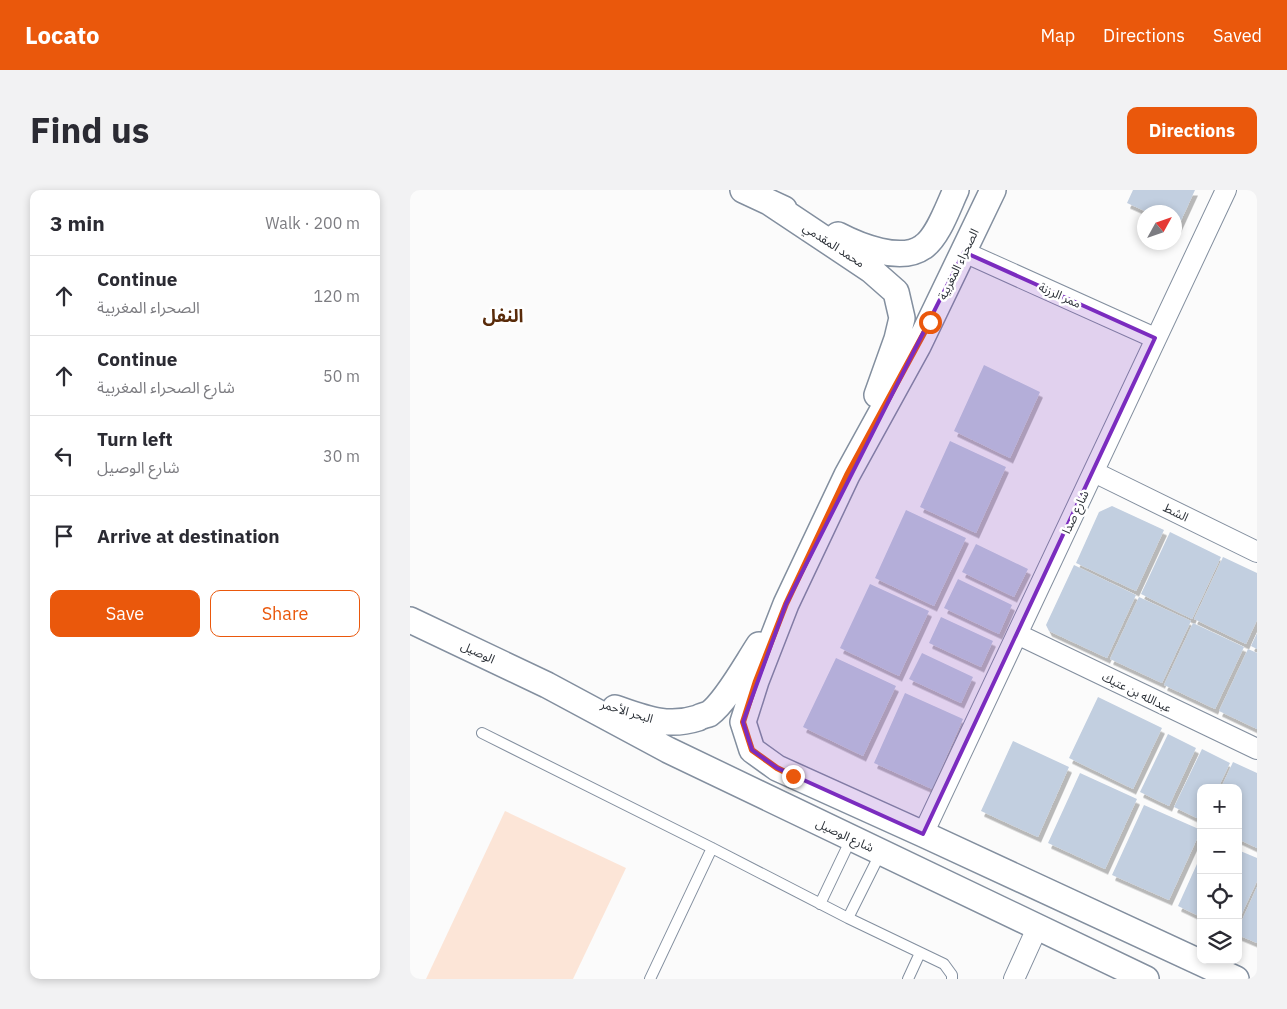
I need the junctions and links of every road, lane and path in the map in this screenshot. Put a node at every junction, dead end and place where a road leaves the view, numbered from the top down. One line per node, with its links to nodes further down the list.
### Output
1 (743, 190): 5 (street, محمد المقدمي)
2 (956, 190): 5 (street, محمد المقدمي)
3 (993, 190): 6 (street, الصحراء المغربية)
4 (1226, 190): 7 (street, شارع صدا)
5 (768, 202): 9 (street, محمد المقدمي)
6 (964, 252): 7 (street, ممر الرزنة); 9 (street, الصحراء المغربية)
7 (1155, 338): 8 (street, شارع صدا)
8 (1094, 472): 10 (street, الشط); 13 (street, شارع صدا)
9 (847, 475): 11 (street, الصحراء المغربية)
10 (1257, 552)
11 (786, 604): 14 (street, البحر الأحمر); 17 (street)
12 (410, 620): 14 (street, الوصيل)
13 (1018, 634): 16 (street, عبدالله بن عتيك); 17 (street, شارع صدا)
14 (547, 685): 18 (street, شارع الوصيل)
15 (482, 733): 19 (lane)
16 (1257, 749)
17 (923, 834): 30 (street)
18 (852, 838): 20 (street, شارع الوصيل); 21 (lane)
19 (712, 848): 21 (lane); 25 (lane)
20 (881, 852): 22 (lane); 23 (street, شارع الوصيل)
21 (820, 904): 22 (lane)
22 (848, 918): 24 (lane)
23 (1038, 926): 28 (street); 29 (street, شارع الوصيل)
24 (920, 953): 26 (lane); 27 (lane)
25 (650, 979)
26 (908, 979)
27 (952, 979)
28 (1014, 979)
29 (1146, 979)
30 (1236, 979)

